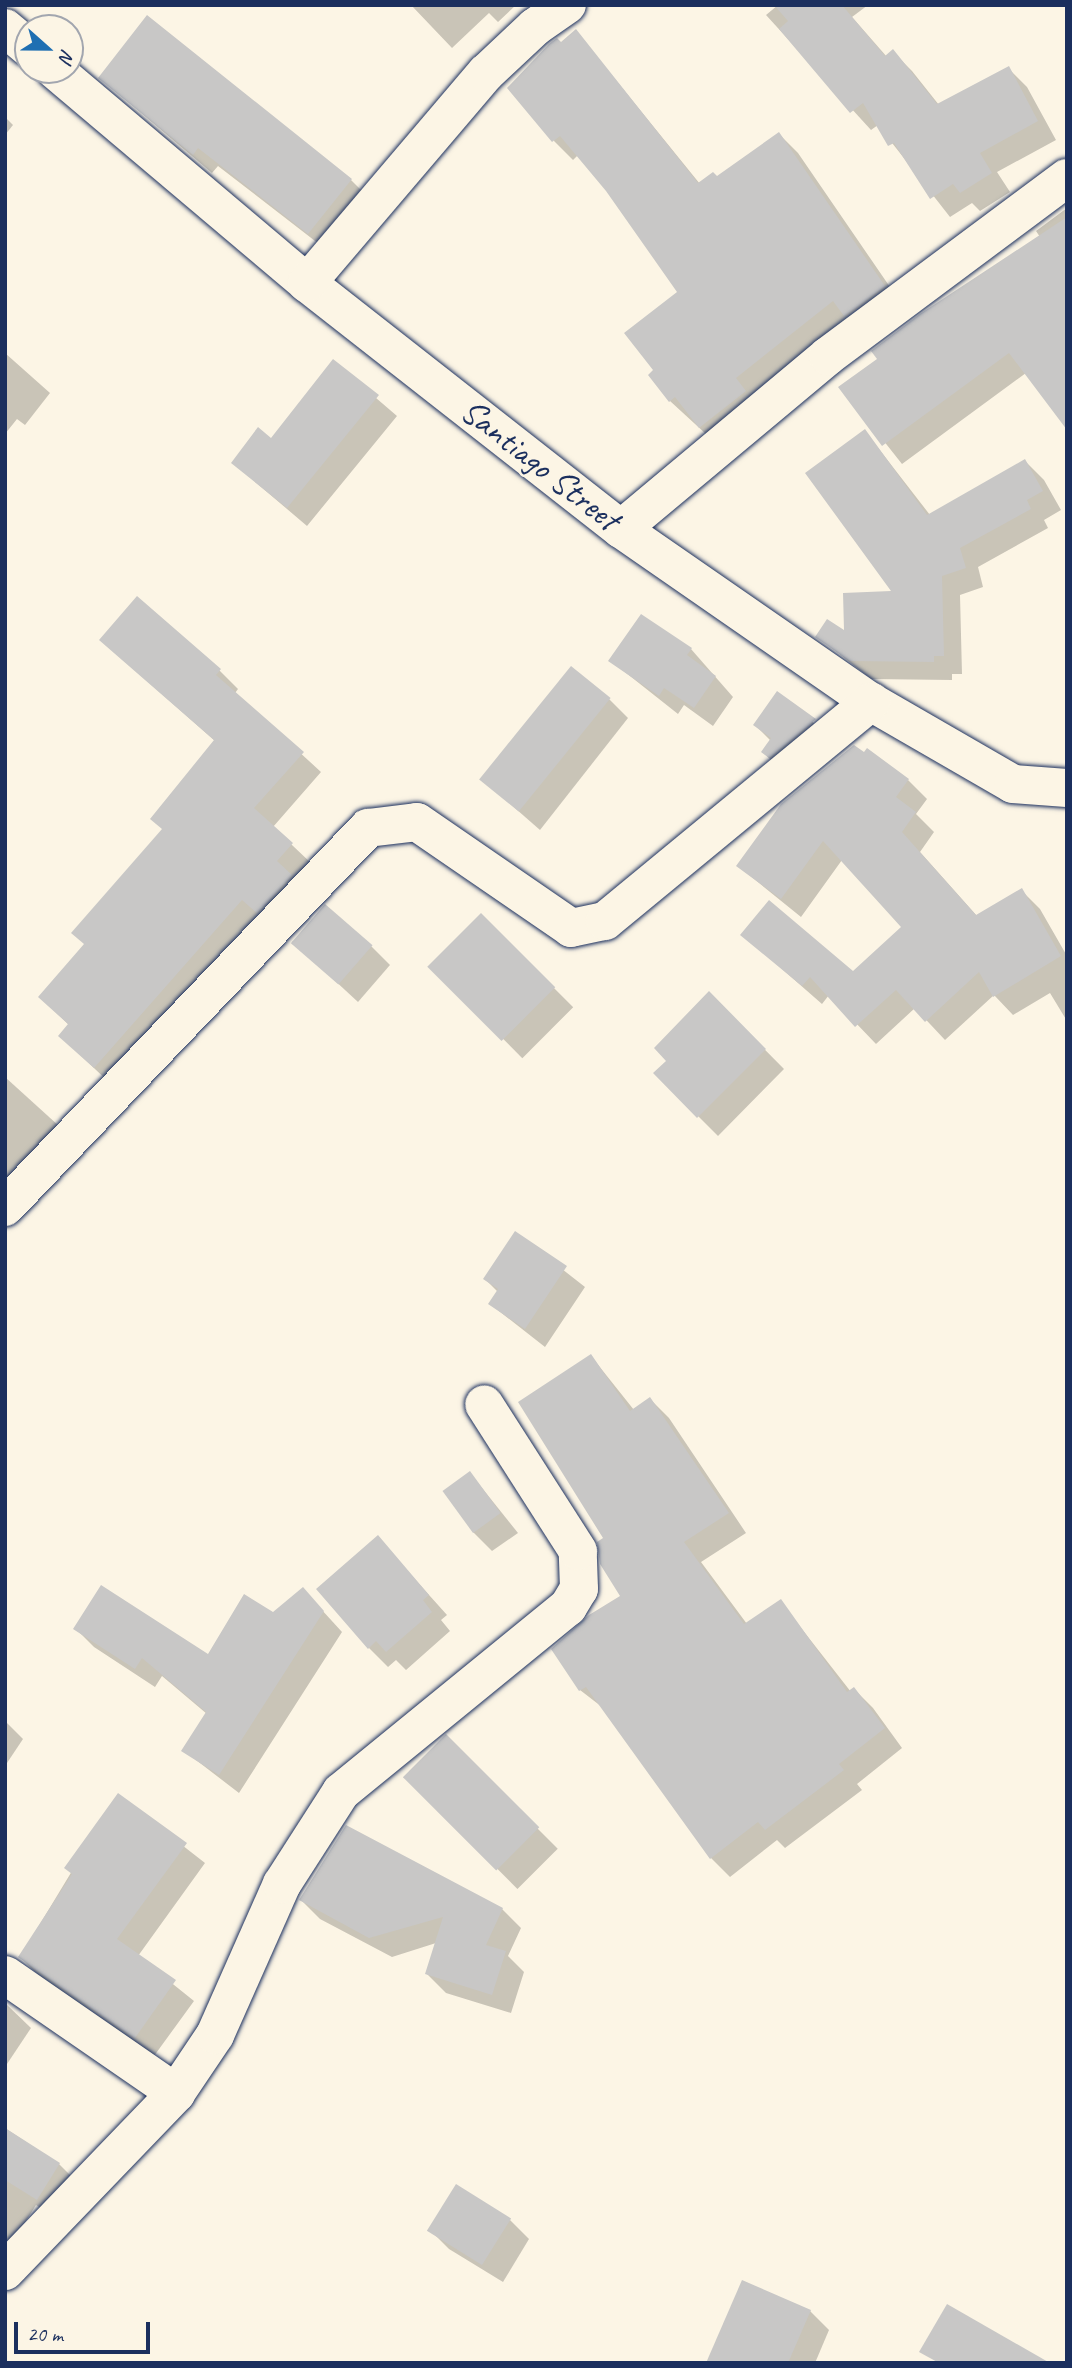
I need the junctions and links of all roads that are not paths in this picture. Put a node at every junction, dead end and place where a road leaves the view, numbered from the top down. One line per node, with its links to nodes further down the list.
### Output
1 (567, 5): 4 (street)
2 (72, 84): 4 (street, Santiago Street)
3 (1067, 178): 5 (street)
4 (307, 283): 5 (street, Santiago Street)
5 (621, 529): 6 (street, Santiago Street)
6 (871, 702): 7 (street, Santiago Street); 8 (street)
7 (1067, 788)
8 (5, 1207)
9 (484, 1404): 11 (street)
10 (5, 1975): 11 (street)
11 (176, 2093): 12 (street)
12 (5, 2271)

